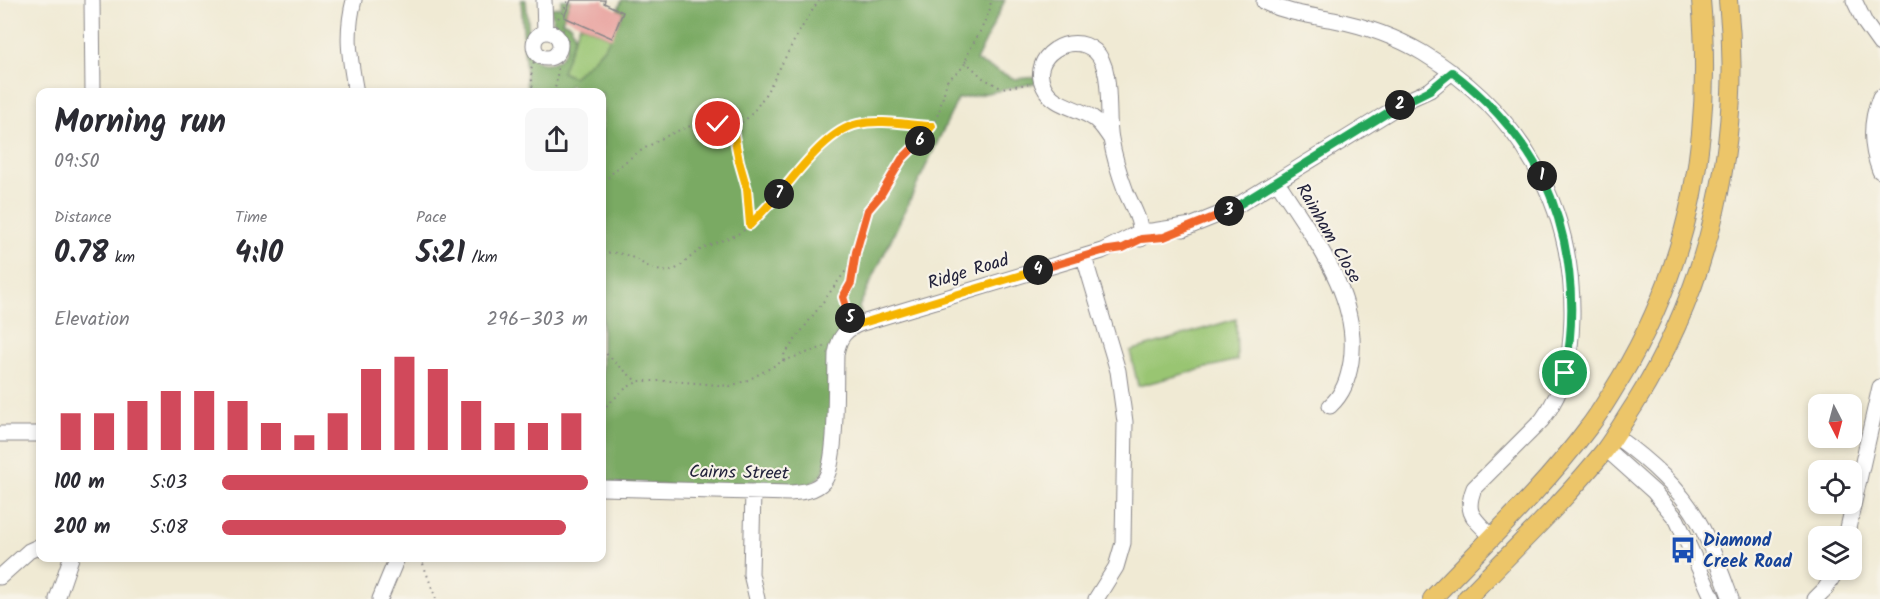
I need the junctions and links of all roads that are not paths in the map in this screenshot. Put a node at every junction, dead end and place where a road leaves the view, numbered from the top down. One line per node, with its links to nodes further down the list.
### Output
1 (92, 0): 11 (street)
2 (354, 0): 12 (street)
3 (544, 0): 8 (street)
4 (1701, 0): 22 (main road)
5 (1728, 0): 25 (main road)
6 (1854, 0): 9 (street)
7 (1264, 2): 10 (street)
8 (545, 32): 8 (street)
9 (1880, 44)
10 (1447, 68): 16 (street, Ridge Road); 31 (street)
11 (93, 88)
12 (355, 88)
13 (1880, 97): 15 (street)
14 (1111, 139): 14 (street); 17 (street)
15 (1880, 171)
16 (1277, 181): 17 (street, Ridge Road); 21 (street, Rainham Close)
17 (1139, 234): 18 (street, Ridge Road)
18 (1084, 257): 19 (street, Ridge Road); 41 (street)
19 (846, 333): 29 (street, Cairns Street)
20 (1880, 387): 30 (street)
21 (1330, 406)
22 (1589, 427): 25 (main road); 31 (main road)
23 (0, 434): 24 (street)
24 (36, 434)
25 (1610, 442): 26 (street); 27 (street); 33 (main road)
26 (1650, 465): 27 (street); 45 (street)
27 (1639, 477): 44 (street)
28 (606, 488): 29 (street, Cairns Street)
29 (753, 492): 40 (street)
30 (1848, 526)
31 (1491, 536): 33 (main road); 42 (main road)
32 (36, 548): 36 (street)
33 (1509, 554): 43 (main road)
34 (71, 562): 38 (street)
35 (394, 562): 39 (street)
36 (0, 577)
37 (1831, 580): 46 (street)
38 (57, 599)
39 (380, 599)
40 (757, 599)
41 (1096, 599)
42 (1432, 599)
43 (1466, 599)
44 (1713, 599)
45 (1731, 599)
46 (1815, 599)

